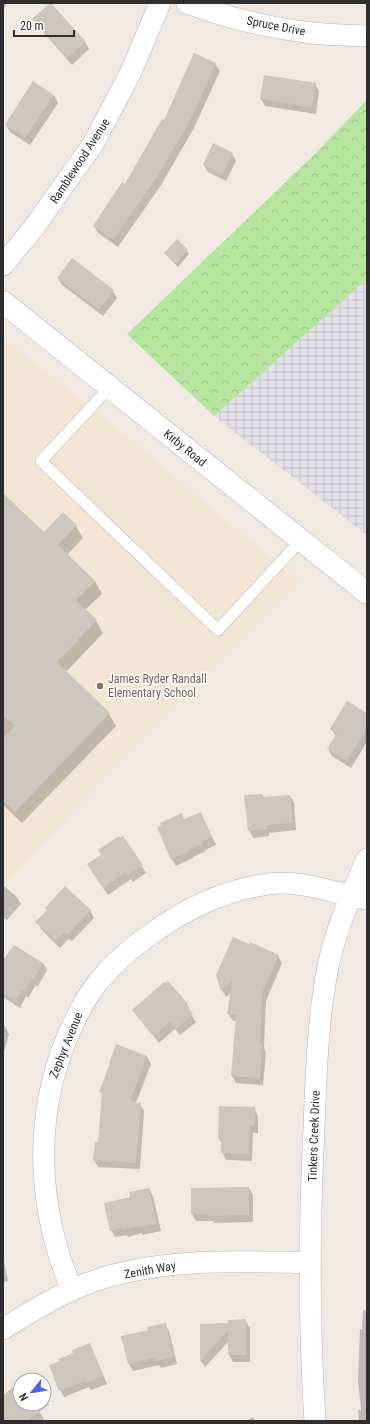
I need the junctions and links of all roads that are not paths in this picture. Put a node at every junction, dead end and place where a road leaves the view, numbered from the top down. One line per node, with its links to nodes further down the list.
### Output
1 (160, 3): 4 (street, Ramblewood Avenue)
2 (187, 3): 3 (street, Spruce Drive)
3 (367, 36)
4 (3, 265)
5 (8, 311): 6 (main road, Kirby Road)
6 (109, 388): 7 (main road, Kirby Road); 7 (lane)
7 (301, 540): 8 (main road, Kirby Road)
8 (367, 594)
9 (367, 859): 10 (street, Tinkers Creek Drive)
10 (358, 897): 11 (street, Tinkers Creek Drive); 12 (street, Zephyr Avenue)
11 (309, 1262): 12 (street, Zenith Way); 14 (street, Tinkers Creek Drive)
12 (72, 1290): 13 (street, Zenith Way)
13 (3, 1330)
14 (314, 1421)

